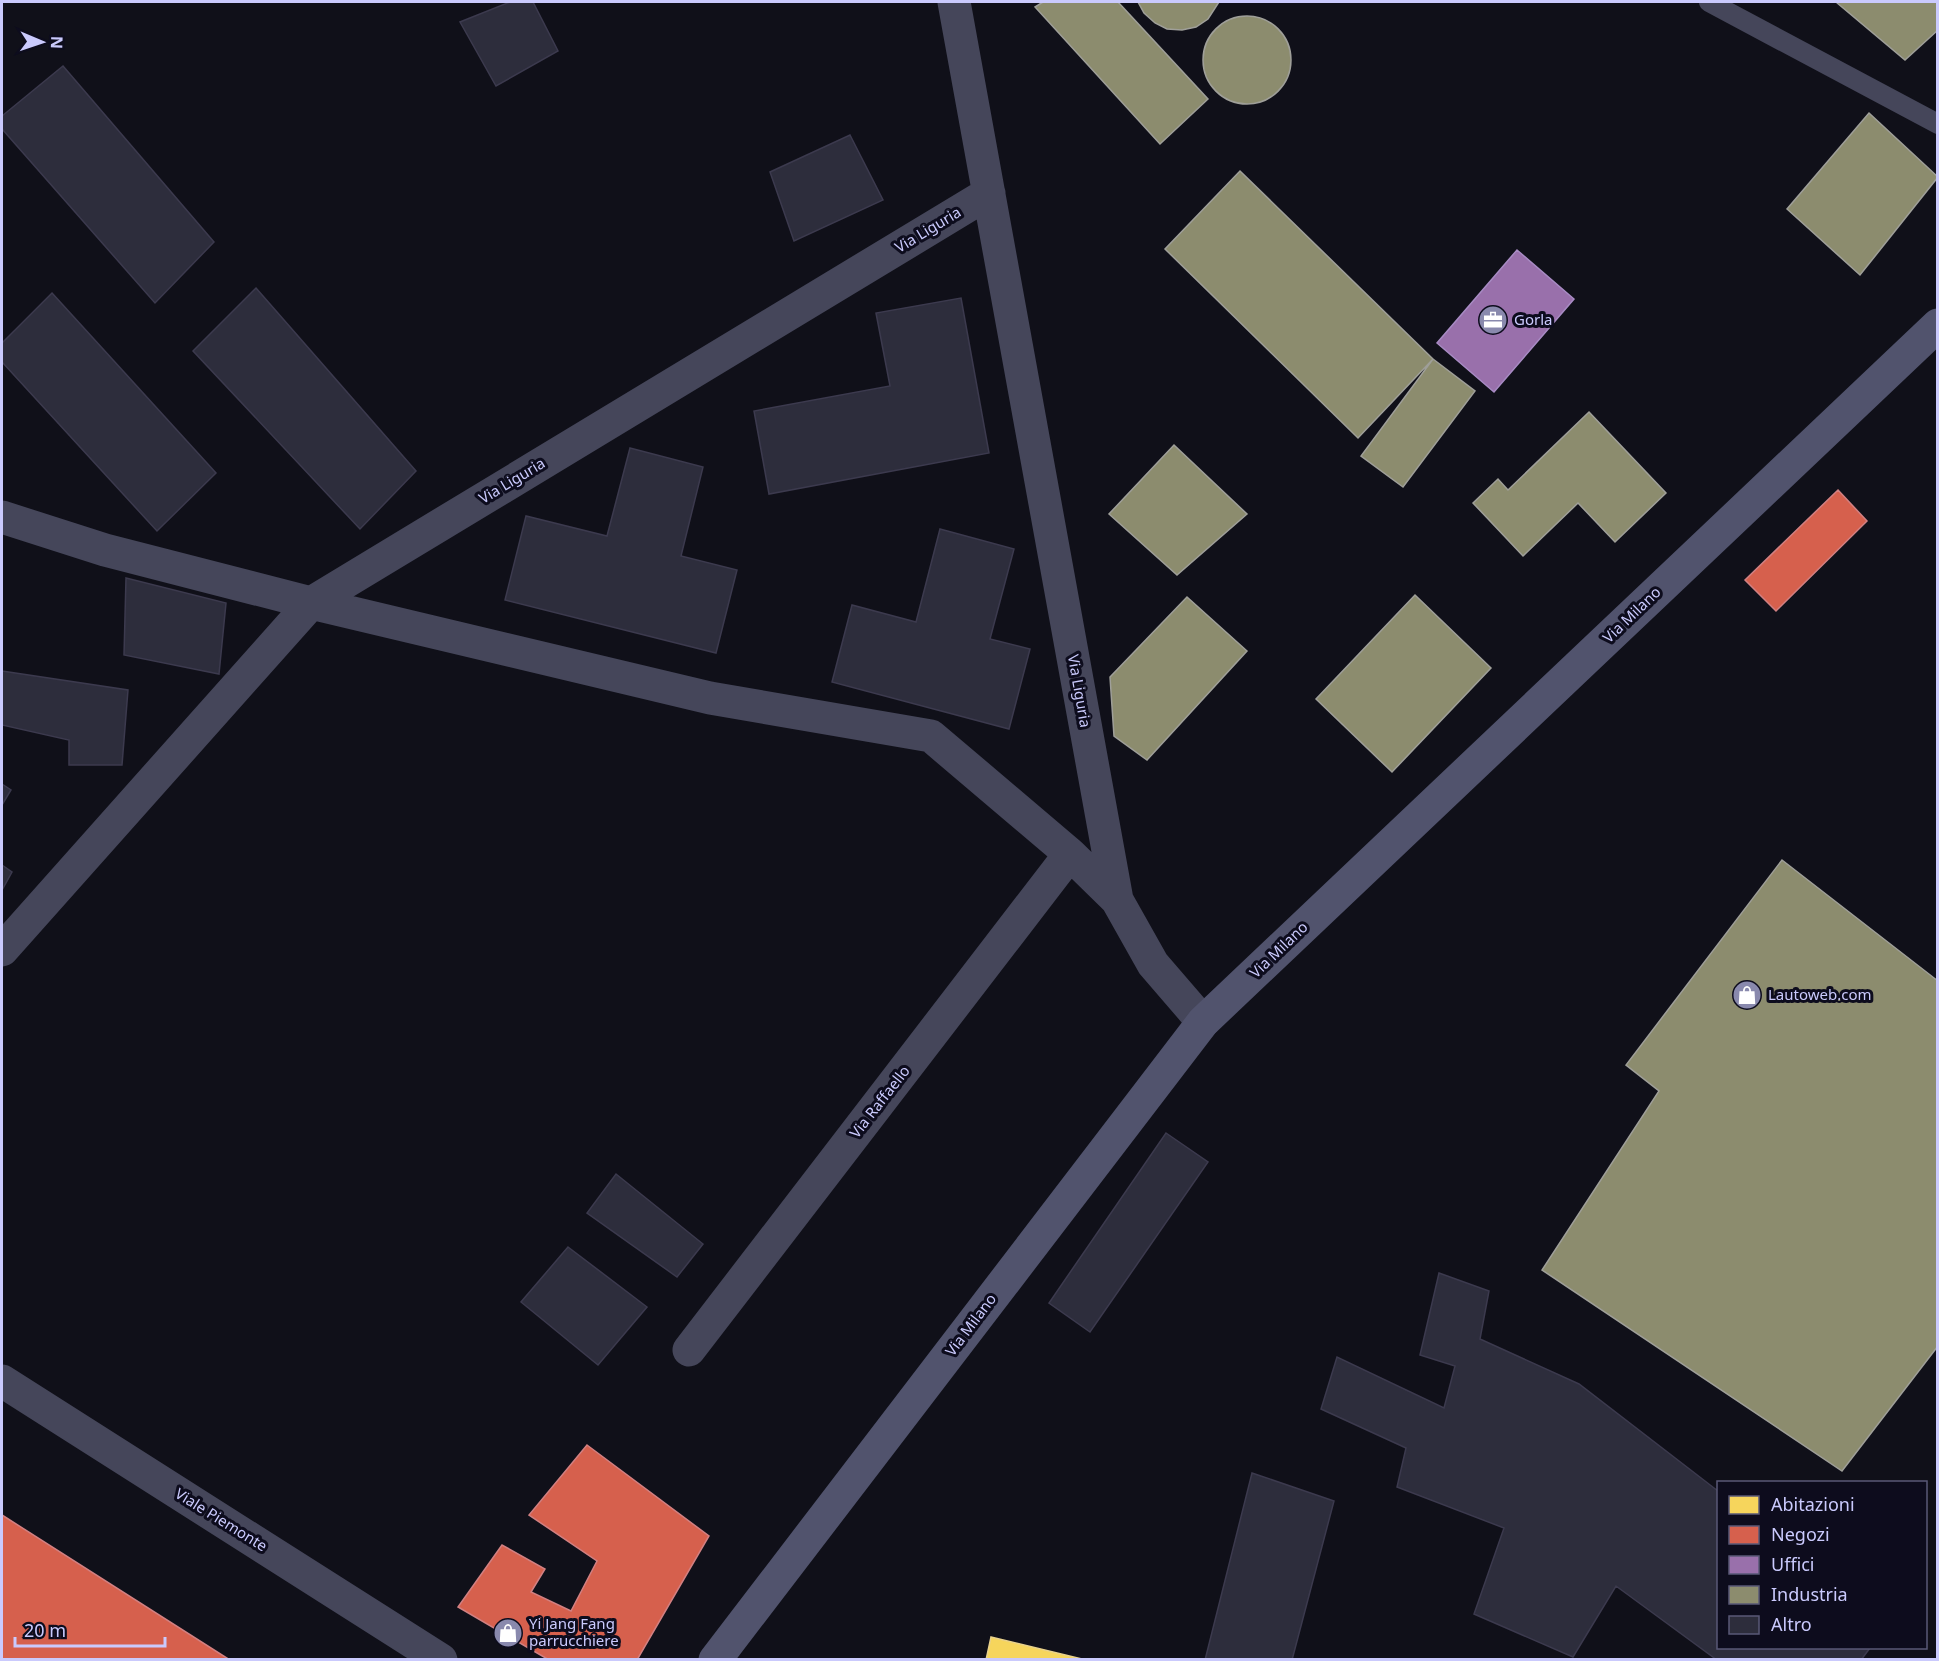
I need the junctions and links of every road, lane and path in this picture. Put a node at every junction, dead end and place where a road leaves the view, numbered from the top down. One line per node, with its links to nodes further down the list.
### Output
1 (954, 2): 4 (street, Via Liguria)
2 (1709, 2): 3 (lane)
3 (1938, 124)
4 (989, 194): 7 (street, Via Liguria); 9 (street, Via Liguria)
5 (1938, 325): 11 (main road, Via Milano)
6 (2, 517): 7 (street)
7 (311, 603): 8 (street); 10 (street, Via Liguria)
8 (1070, 854): 9 (street); 12 (street, Via Raffaello)
9 (1117, 900): 11 (street, Via Liguria)
10 (2, 950)
11 (1203, 1022): 15 (main road, Via Milano)
12 (689, 1350)
13 (2, 1381): 14 (street, Viale Piemonte)
14 (441, 1659)
15 (715, 1659)

